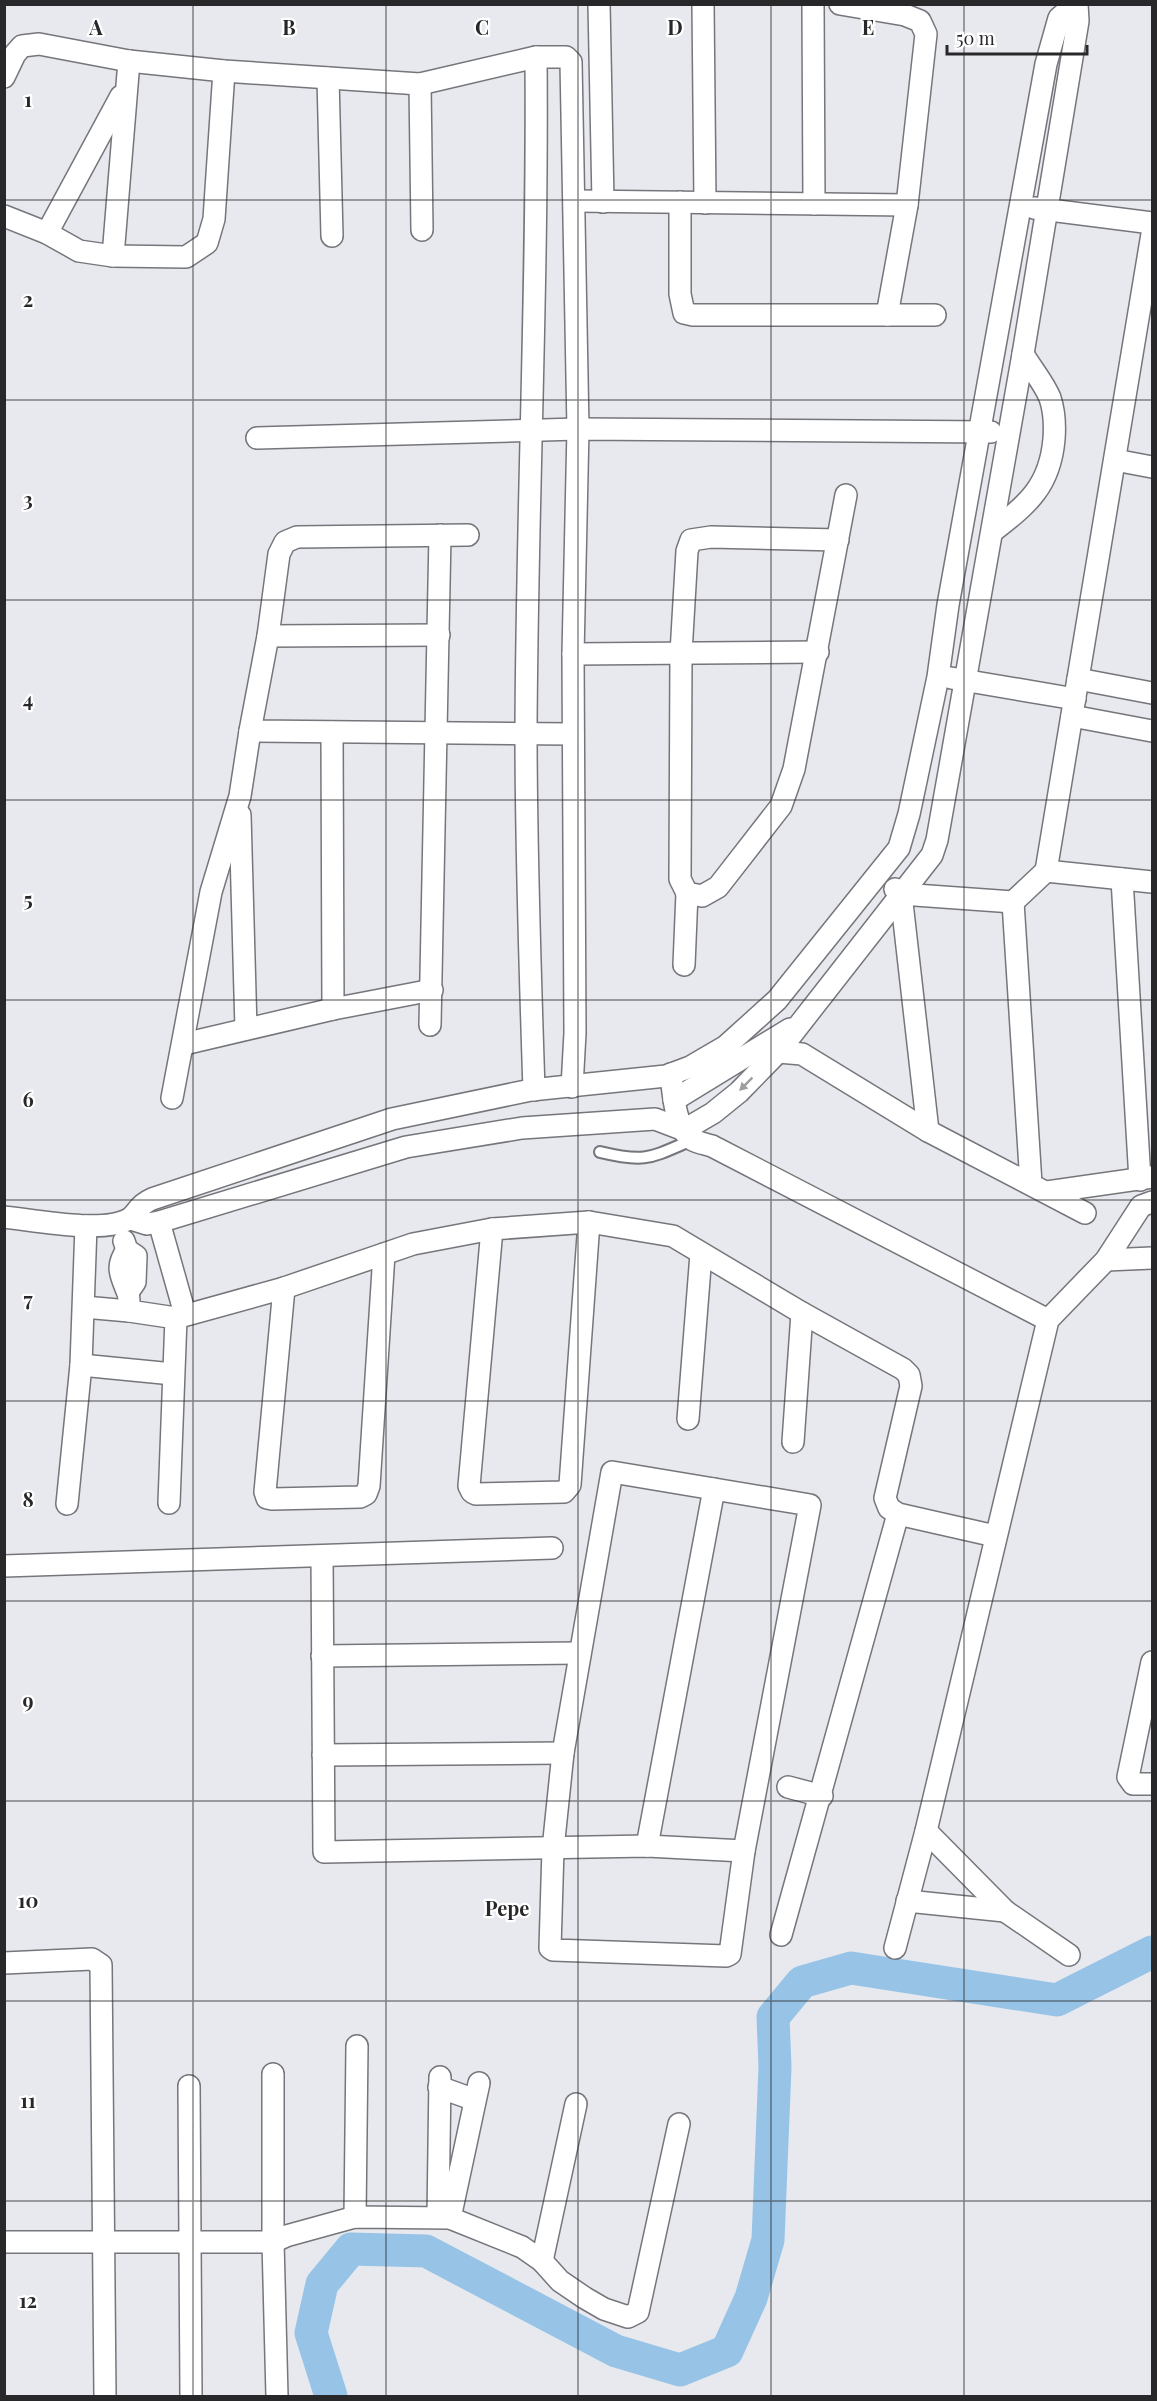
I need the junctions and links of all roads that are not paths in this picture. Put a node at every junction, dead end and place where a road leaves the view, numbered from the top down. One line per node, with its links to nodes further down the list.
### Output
1 (599, 4): 14 (street)
2 (704, 4): 16 (street)
3 (813, 4): 17 (street)
4 (840, 4): 18 (street)
5 (1076, 4): 19 (street); 20 (street)
6 (536, 57): 11 (street); 13 (street); 33 (street)
7 (129, 61): 8 (street); 9 (street); 12 (street)
8 (224, 71): 10 (street); 27 (street)
9 (4, 76)
10 (328, 78): 11 (street); 25 (street)
11 (420, 84): 23 (street)
12 (126, 88): 24 (street); 27 (street)
13 (576, 201): 14 (street); 31 (street)
14 (603, 202): 15 (street)
15 (680, 202): 16 (street); 28 (street)
16 (705, 203): 17 (street)
17 (814, 204): 18 (street)
18 (907, 205): 28 (street)
19 (1020, 205): 20 (street); 32 (street)
20 (1046, 210): 22 (street); 30 (street)
21 (4, 216): 24 (street)
22 (1152, 223)
23 (422, 230)
24 (47, 233): 27 (street)
25 (332, 236)
26 (1152, 236): 36 (street)
27 (113, 256)
28 (887, 315): 29 (street)
29 (935, 315)
30 (1023, 354): 34 (street); 39 (street)
31 (578, 429): 32 (street); 33 (street); 47 (street)
32 (980, 431): 34 (street); 48 (street)
33 (531, 432): 35 (street); 56 (street)
34 (1008, 433): 39 (street)
35 (257, 438)
36 (1115, 460): 37 (street); 51 (street)
37 (1152, 467)
38 (846, 495): 42 (street)
39 (993, 531): 49 (street)
40 (440, 535): 41 (street); 43 (street); 44 (street)
41 (468, 535)
42 (838, 540): 45 (street); 46 (street)
43 (439, 635): 44 (street); 55 (street)
44 (268, 636): 52 (street)
45 (818, 652): 46 (street); 63 (street)
46 (681, 653): 47 (street); 63 (street)
47 (573, 654): 57 (street)
48 (938, 677): 49 (street); 60 (street)
49 (964, 679): 51 (street); 64 (street)
50 (1152, 693): 51 (street)
51 (1075, 698): 53 (street); 59 (street)
52 (250, 731): 54 (street); 58 (street)
53 (1152, 731)
54 (332, 732): 55 (street); 68 (street)
55 (437, 733): 56 (street); 67 (street)
56 (526, 734): 57 (street); 77 (street)
57 (573, 734): 76 (street)
58 (240, 796): 71 (street); 72 (street)
59 (1046, 871): 61 (street); 65 (street)
60 (881, 874): 64 (street); 75 (street)
61 (1122, 879): 62 (street); 83 (street)
62 (1152, 882)
63 (687, 893): 66 (street)
64 (901, 894): 65 (street); 69 (street); 80 (street)
65 (1013, 902): 84 (street)
66 (684, 965)
67 (432, 990): 68 (street); 70 (street)
68 (333, 1009): 71 (street)
69 (798, 1024): 73 (street); 74 (street); 79 (street)
70 (430, 1025)
71 (246, 1029): 72 (street)
72 (184, 1044): 78 (street)
73 (778, 1052): 74 (street); 81 (street, one-way to 81)
74 (820, 1065): 80 (street)
75 (671, 1074): 76 (street); 79 (street)
76 (572, 1087): 77 (street)
77 (534, 1090): 88 (street)
78 (172, 1098)
79 (674, 1100): 81 (street)
80 (928, 1131): 84 (street)
81 (688, 1135): 82 (lane); 89 (street); 102 (street)
82 (600, 1152)
83 (1146, 1179): 84 (street)
84 (1039, 1188): 86 (street)
85 (1152, 1202): 96 (street)
86 (1085, 1213)
87 (4, 1217): 91 (street)
88 (125, 1221): 89 (street); 91 (street); 98 (street)
89 (159, 1222): 101 (street)
90 (589, 1222): 92 (street); 92 (street); 94 (street)
91 (86, 1226): 99 (street)
92 (492, 1229): 93 (street)
93 (384, 1254): 97 (street); 97 (street)
94 (701, 1254): 100 (street); 105 (street)
95 (1152, 1258): 96 (street)
96 (1106, 1260): 102 (street)
97 (284, 1288): 101 (street)
98 (129, 1302): 99 (street); 101 (street)
99 (84, 1307): 103 (street)
100 (801, 1313): 106 (street); 110 (street)
101 (181, 1316): 104 (street)
102 (1048, 1320): 111 (street)
103 (81, 1365): 104 (street); 109 (street)
104 (173, 1374): 108 (street)
105 (688, 1419)
106 (793, 1442)
107 (714, 1489): 115 (street); 124 (street); 126 (street)
108 (169, 1503)
109 (67, 1504)
110 (898, 1514): 111 (street); 122 (street)
111 (994, 1536): 123 (street)
112 (552, 1548): 113 (street)
113 (322, 1556): 114 (street); 116 (street)
114 (4, 1566)
115 (580, 1653): 116 (street); 118 (street)
116 (322, 1656): 119 (street)
117 (1152, 1662): 120 (street)
118 (563, 1753): 119 (street); 125 (street)
119 (323, 1755): 125 (street)
120 (1152, 1785)
121 (788, 1787): 122 (street)
122 (822, 1796): 129 (street)
123 (926, 1831): 127 (street); 128 (street)
124 (647, 1846): 125 (street); 126 (street)
125 (553, 1849): 126 (street)
126 (744, 1851)
127 (907, 1901): 128 (street); 130 (street)
128 (1005, 1911): 131 (street)
129 (781, 1935)
130 (895, 1948)
131 (1069, 1955)
132 (4, 1963): 140 (street)
133 (357, 2046): 138 (street)
134 (273, 2074): 143 (street)
135 (189, 2086): 141 (street)
136 (576, 2104): 144 (street)
137 (679, 2124): 144 (street)
138 (355, 2217): 139 (street); 143 (street)
139 (444, 2218): 139 (street); 144 (street)
140 (104, 2240): 141 (street); 142 (street); 145 (street)
141 (188, 2241): 143 (street); 146 (street)
142 (4, 2242)
143 (273, 2242): 147 (street)
144 (542, 2261)
145 (105, 2397)
146 (191, 2397)
147 (278, 2397)

